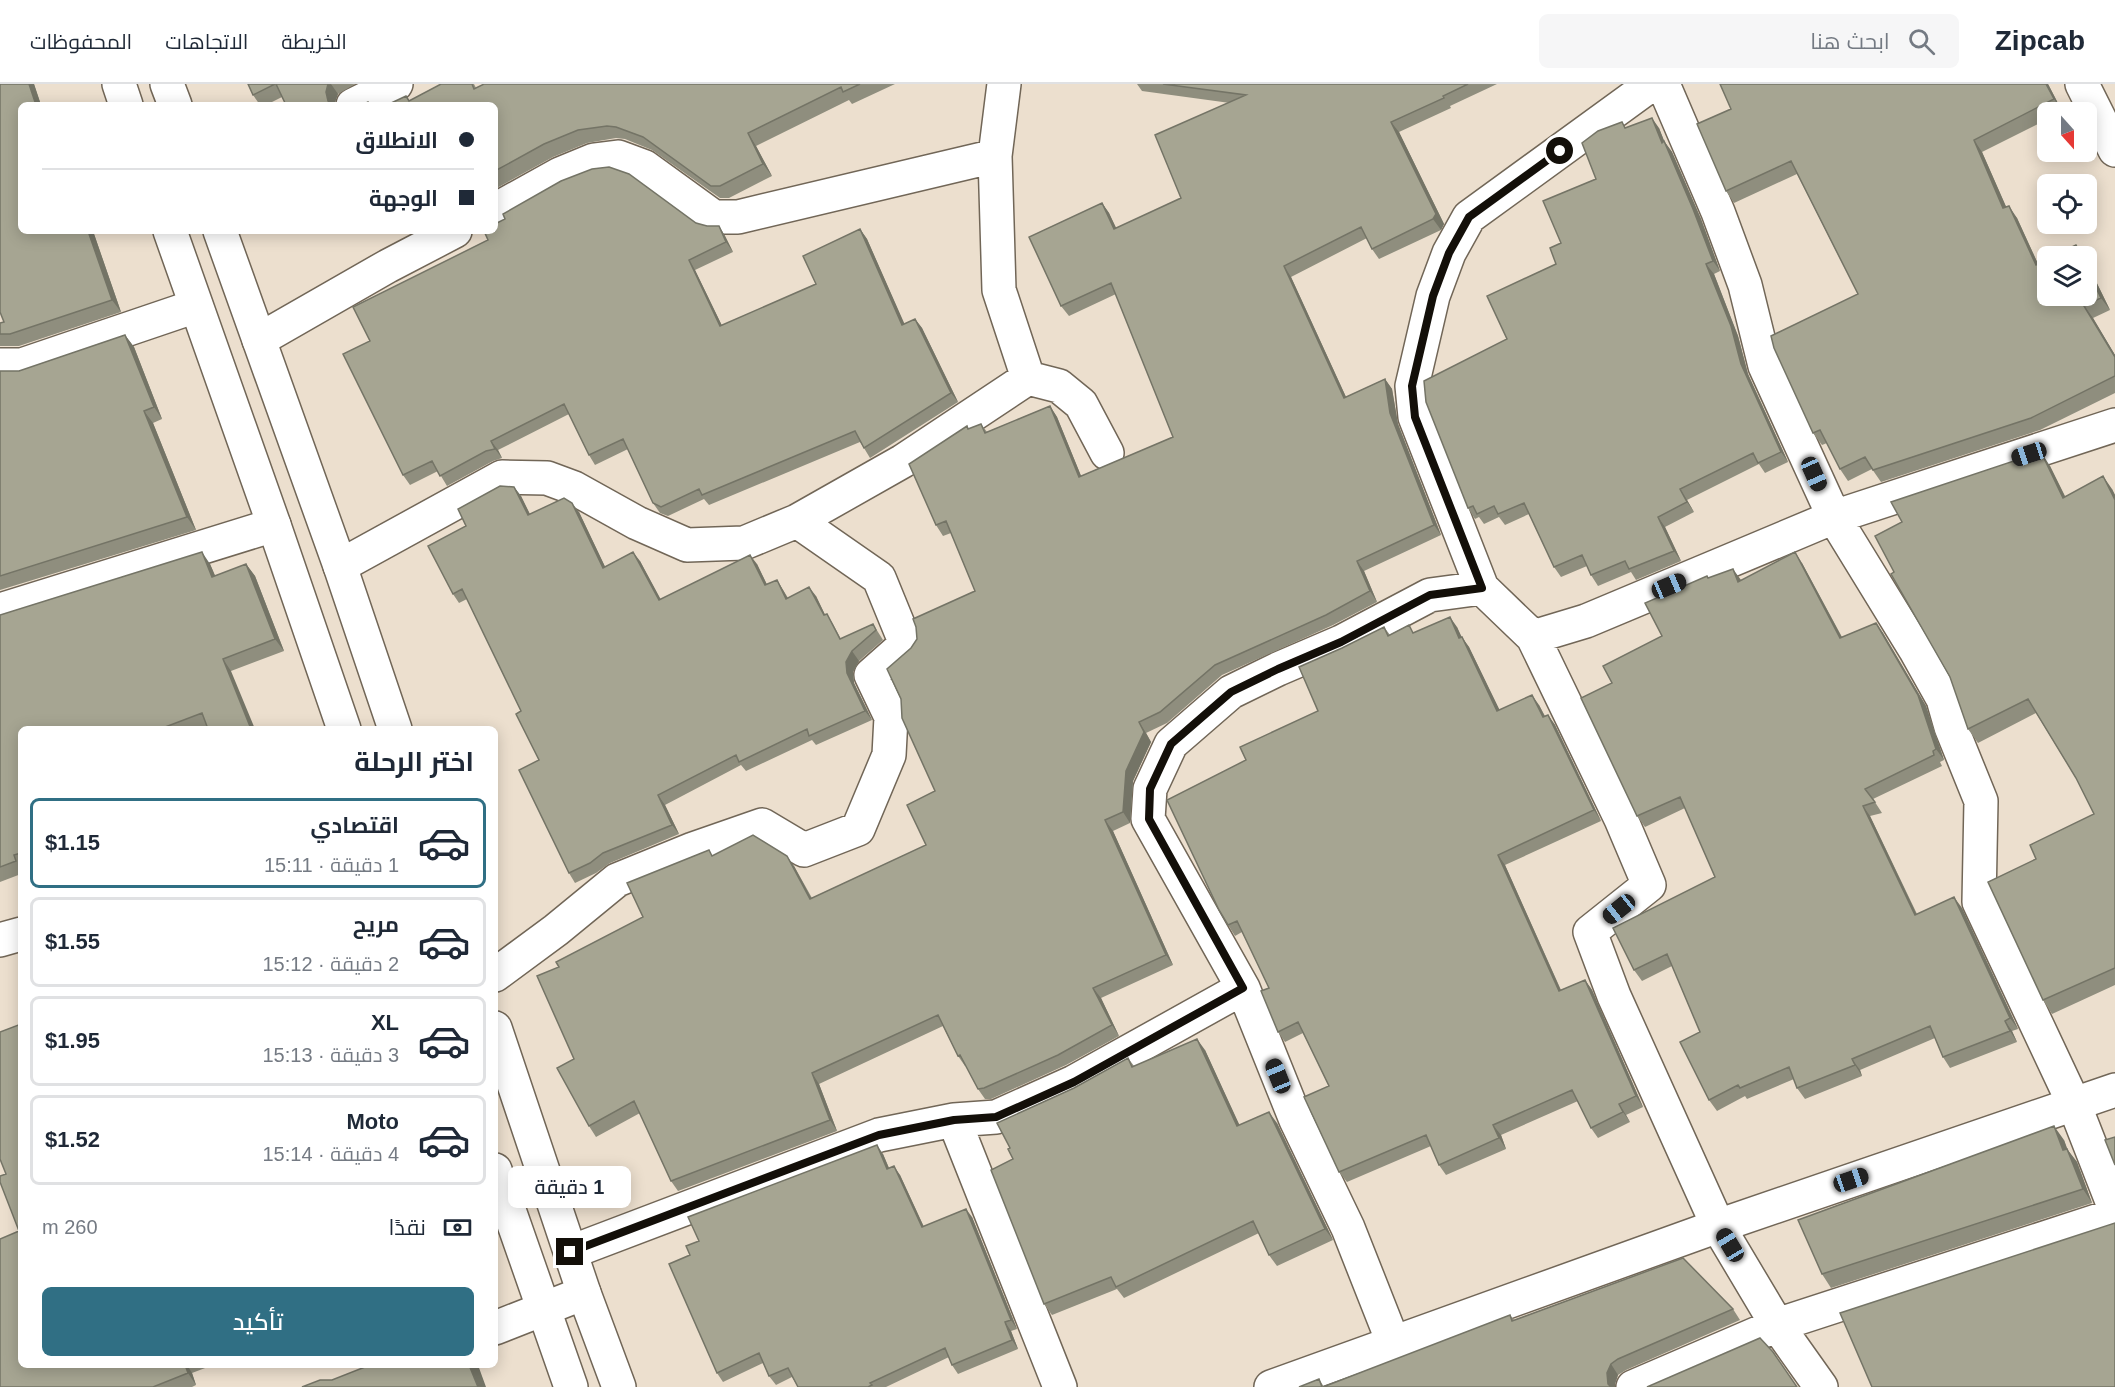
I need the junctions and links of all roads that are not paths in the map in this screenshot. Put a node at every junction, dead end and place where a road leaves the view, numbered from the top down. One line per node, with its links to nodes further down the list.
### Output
1 (119, 84): 8 (street)
2 (167, 84): 9 (street)
3 (396, 84): 10 (street)
4 (1004, 84): 12 (street)
5 (1652, 84): 27 (street)
6 (1663, 84): 23 (street)
7 (2082, 84): 11 (street)
8 (125, 102)
9 (174, 102)
10 (359, 102)
11 (2115, 150)
12 (995, 156): 13 (street); 20 (street)
13 (498, 208)
14 (171, 234): 17 (street)
15 (221, 234): 18 (street)
16 (449, 234): 18 (street)
17 (196, 306): 19 (street); 25 (street)
18 (259, 340): 26 (street)
19 (0, 365)
20 (1028, 378): 22 (street); 24 (street)
21 (2115, 425): 23 (street)
22 (1107, 453)
23 (1834, 517): 29 (street); 38 (street)
24 (797, 521): 26 (street); 34 (street)
25 (274, 525): 28 (street); 30 (street)
26 (340, 566): 31 (street)
27 (1482, 588): 29 (street); 35 (street)
28 (0, 610)
29 (1533, 637): 43 (street)
30 (343, 726)
31 (394, 726)
32 (18, 935): 33 (street)
33 (0, 940)
34 (498, 973)
35 (1243, 988): 39 (street); 49 (street)
36 (498, 1037): 44 (street)
37 (2115, 1090): 38 (street)
38 (2074, 1104): 41 (street); 43 (street)
39 (954, 1120): 44 (street); 52 (street)
40 (498, 1179): 46 (street)
41 (2115, 1209)
42 (2115, 1215): 47 (street)
43 (1718, 1226): 47 (street); 49 (street)
44 (570, 1252): 45 (street)
45 (584, 1293): 46 (street); 51 (street)
46 (543, 1309): 48 (street); 50 (street)
47 (1777, 1325): 54 (street); 55 (street)
48 (498, 1327)
49 (1393, 1342): 53 (street)
50 (571, 1387)
51 (620, 1387)
52 (1060, 1387)
53 (1271, 1387)
54 (1632, 1387)
55 (1821, 1387)

